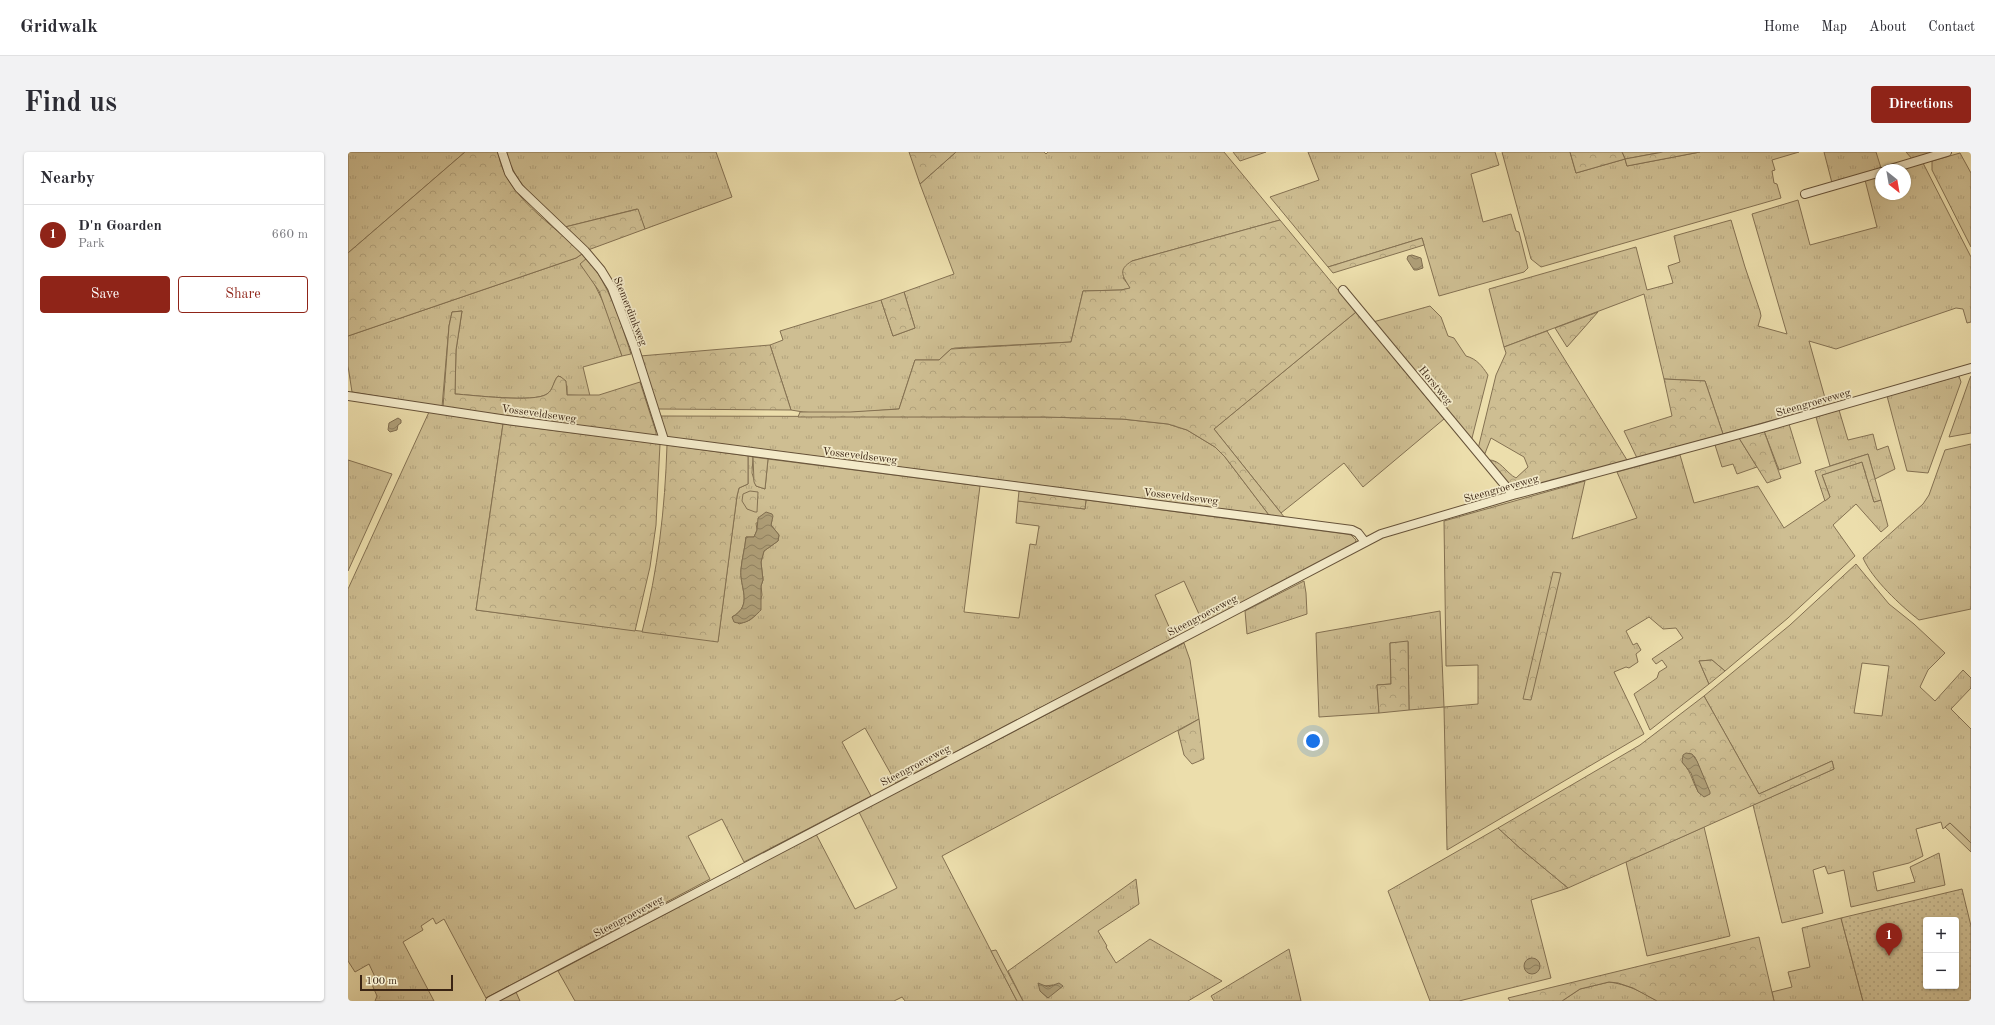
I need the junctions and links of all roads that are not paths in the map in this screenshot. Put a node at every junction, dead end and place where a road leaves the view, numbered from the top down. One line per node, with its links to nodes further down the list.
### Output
1 (502, 152): 9 (street, Stemerdinkweg)
2 (1947, 152): 3 (street)
3 (1907, 164)
4 (1875, 174): 5 (street)
5 (1805, 194)
6 (1343, 290): 10 (street, Horstweg)
7 (1971, 368): 10 (street, Steengroeveweg)
8 (348, 396): 9 (street, Vosseveldseweg)
9 (664, 440): 11 (street, Vosseveldseweg)
10 (1513, 496): 11 (street, Steengroeveweg)
11 (1365, 542): 12 (street, Steengroeveweg)
12 (490, 1001)

